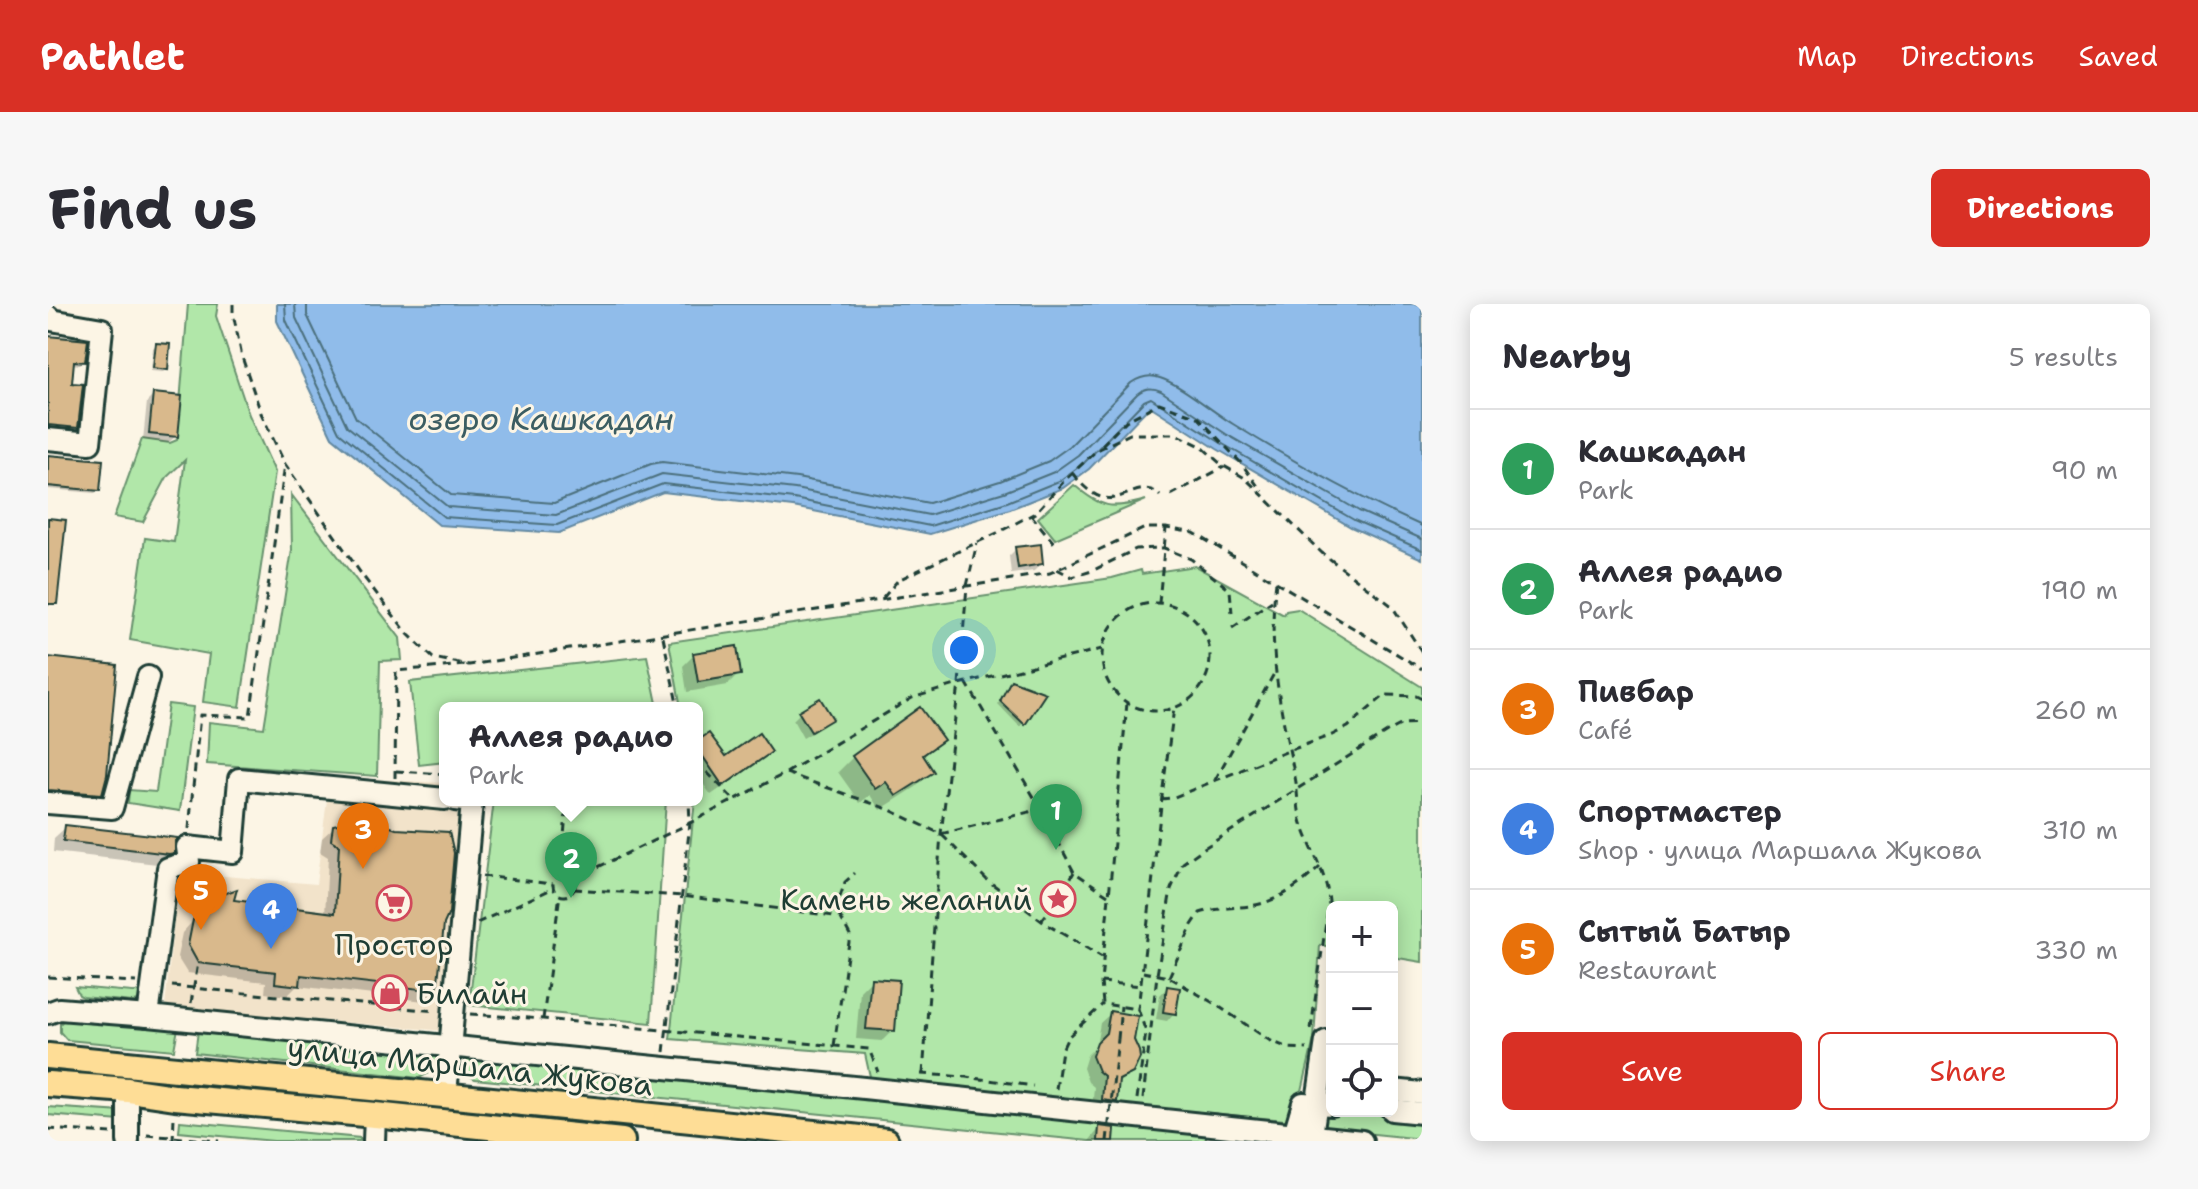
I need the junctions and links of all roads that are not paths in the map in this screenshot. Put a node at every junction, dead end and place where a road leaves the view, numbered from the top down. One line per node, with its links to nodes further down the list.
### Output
1 (48, 316): 2 (lane)
2 (48, 439)
3 (148, 677): 5 (lane)
4 (439, 798): 8 (lane)
5 (48, 803)
6 (472, 806): 10 (lane)
7 (48, 1013): 8 (lane)
8 (148, 1016): 10 (lane)
9 (1315, 1041): 12 (lane)
10 (451, 1047): 17 (lane); 22 (lane)
11 (48, 1056): 17 (main road, улица Маршала Жукова)
12 (1326, 1083): 18 (lane)
13 (48, 1084): 14 (main road, улица Маршала Жукова)
14 (128, 1090): 21 (main road, улица Маршала Жукова); 23 (lane)
15 (1398, 1091): 16 (lane)
16 (1422, 1093)
17 (446, 1094): 26 (main road, улица Маршала Жукова)
18 (1324, 1104): 22 (lane)
19 (1398, 1111): 20 (lane)
20 (1422, 1113)
21 (375, 1115): 24 (lane); 25 (main road, улица Маршала Жукова)
22 (1303, 1134): 27 (lane)
23 (128, 1141)
24 (374, 1141)
25 (622, 1141)
26 (886, 1141)
27 (1362, 1141)

